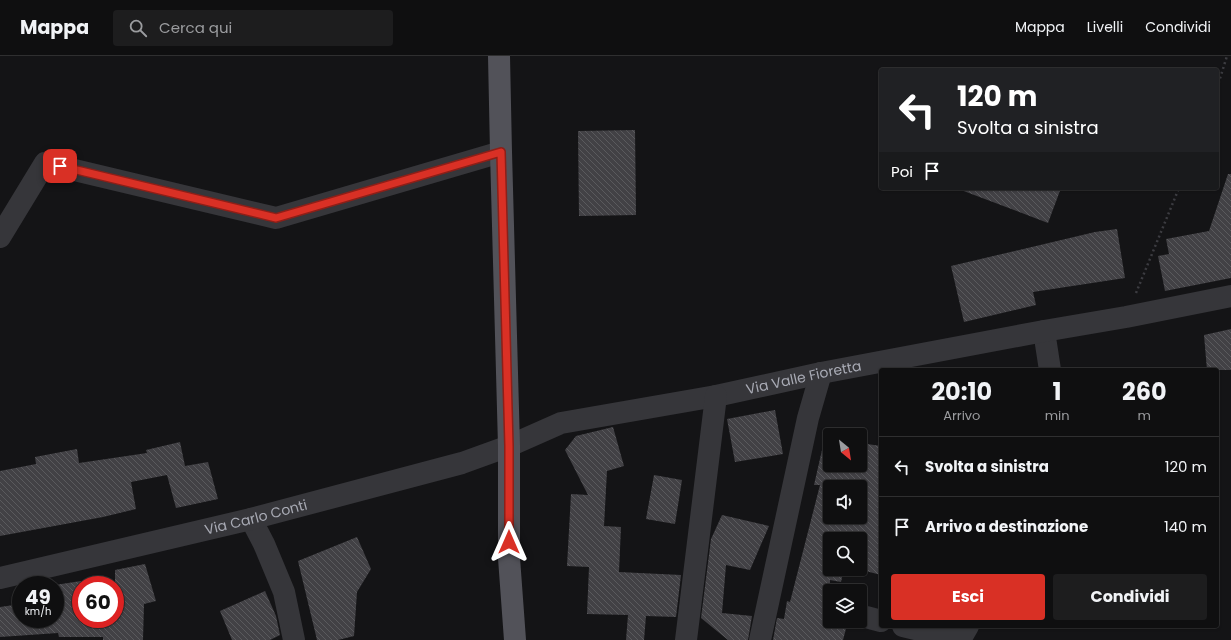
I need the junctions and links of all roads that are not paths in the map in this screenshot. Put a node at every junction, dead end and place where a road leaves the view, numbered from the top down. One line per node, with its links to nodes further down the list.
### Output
1 (499, 56): 2 (main road)
2 (501, 152): 3 (street); 9 (main road)
3 (0, 237)
4 (1231, 296): 5 (street, Via Valle Fioretta)
5 (1044, 331): 6 (street); 7 (street, Via Valle Fioretta)
6 (1050, 368)
7 (821, 373): 8 (street, Via Valle Fioretta); 17 (street)
8 (716, 396): 9 (street, Via Valle Fioretta); 16 (street)
9 (509, 446): 10 (street, Via Carlo Conti); 15 (main road)
10 (250, 519): 11 (street, Via Carlo Conti); 14 (street)
11 (0, 578)
12 (911, 628): 13 (street)
13 (967, 628)
14 (294, 640)
15 (515, 640)
16 (686, 640)
17 (760, 640)

